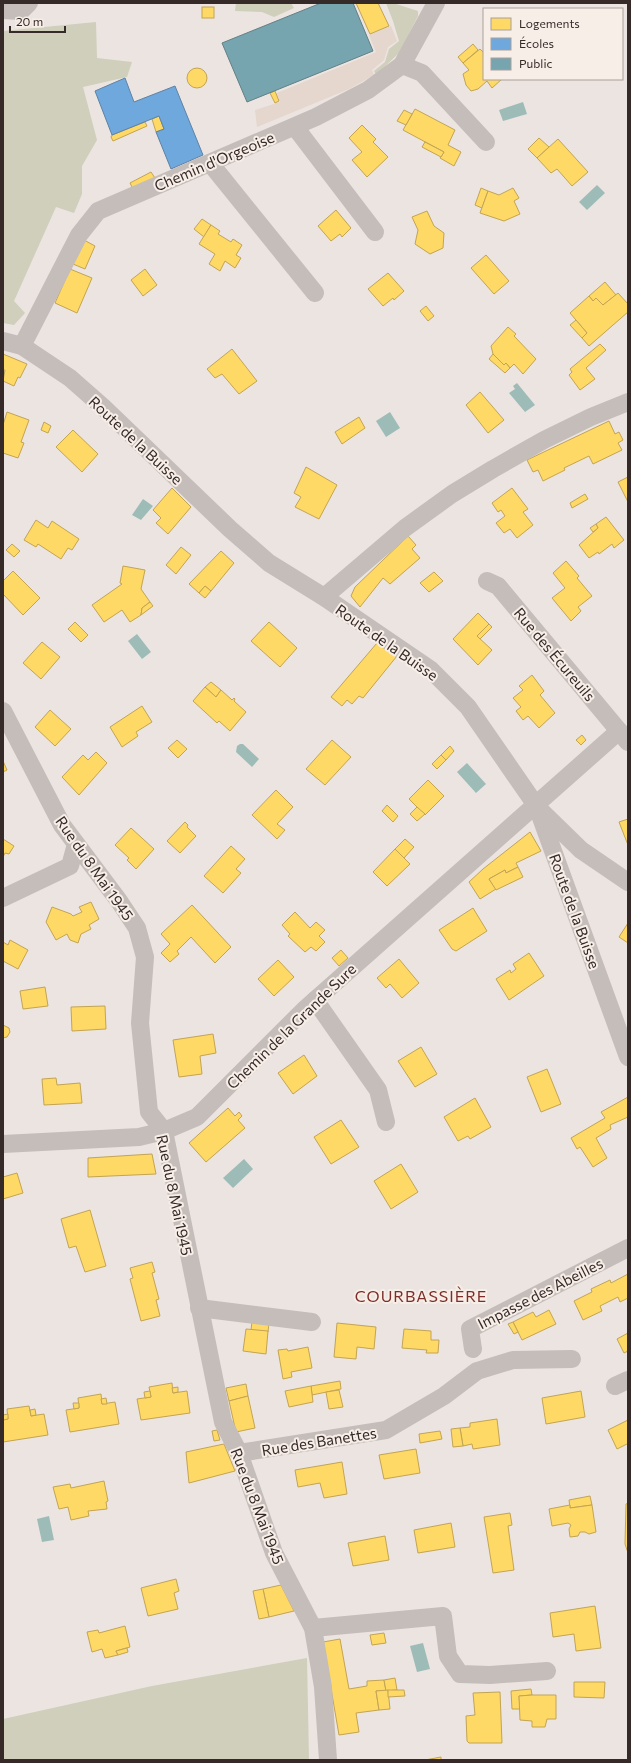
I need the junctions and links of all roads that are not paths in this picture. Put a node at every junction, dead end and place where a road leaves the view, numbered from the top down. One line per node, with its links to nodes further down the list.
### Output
1 (29, 3): 3 (street)
2 (436, 3): 4 (street, Chemin d'Orgeoise)
3 (3, 10)
4 (402, 65): 5 (street, Chemin d'Orgeoise); 6 (street)
5 (295, 127): 7 (street, Chemin d'Orgeoise); 8 (street)
6 (486, 142)
7 (210, 163): 9 (street); 11 (street, Chemin d'Orgeoise)
8 (375, 232)
9 (315, 293)
10 (3, 341): 11 (street, Route de la Buisse)
11 (22, 346): 14 (street, Route de la Buisse)
12 (628, 402): 14 (street)
13 (487, 581): 16 (street, Rue des Écureuils)
14 (324, 598): 17 (street, Route de la Buisse)
15 (3, 711): 18 (street, Rue du 8 Mai 1945)
16 (623, 736): 17 (street, Rue des Écureuils)
17 (535, 804): 21 (street); 23 (street, Chemin de la Grande Sure); 24 (street, Route de la Buisse)
18 (76, 844): 19 (street); 20 (street, Rue du 8 Mai 1945)
19 (70, 866): 20 (street); 22 (street)
20 (98, 872): 26 (street, Rue du 8 Mai 1945)
21 (628, 882)
22 (3, 898)
23 (315, 1000): 25 (street); 26 (street, Chemin de la Grande Sure)
24 (628, 1058)
25 (386, 1122)
26 (164, 1131): 27 (street, Chemin de la Grande Sure); 29 (street, Rue du 8 Mai 1945)
27 (3, 1144)
28 (628, 1248): 31 (street, Impasse des Abeilles)
29 (200, 1308): 30 (street); 33 (street, Rue du 8 Mai 1945)
30 (312, 1322)
31 (473, 1349)
32 (572, 1359): 33 (street, Rue des Banettes)
33 (239, 1453): 34 (street, Rue du 8 Mai 1945)
34 (313, 1628): 35 (street); 36 (street, Rue du 8 Mai 1945)
35 (547, 1670)
36 (328, 1760)

